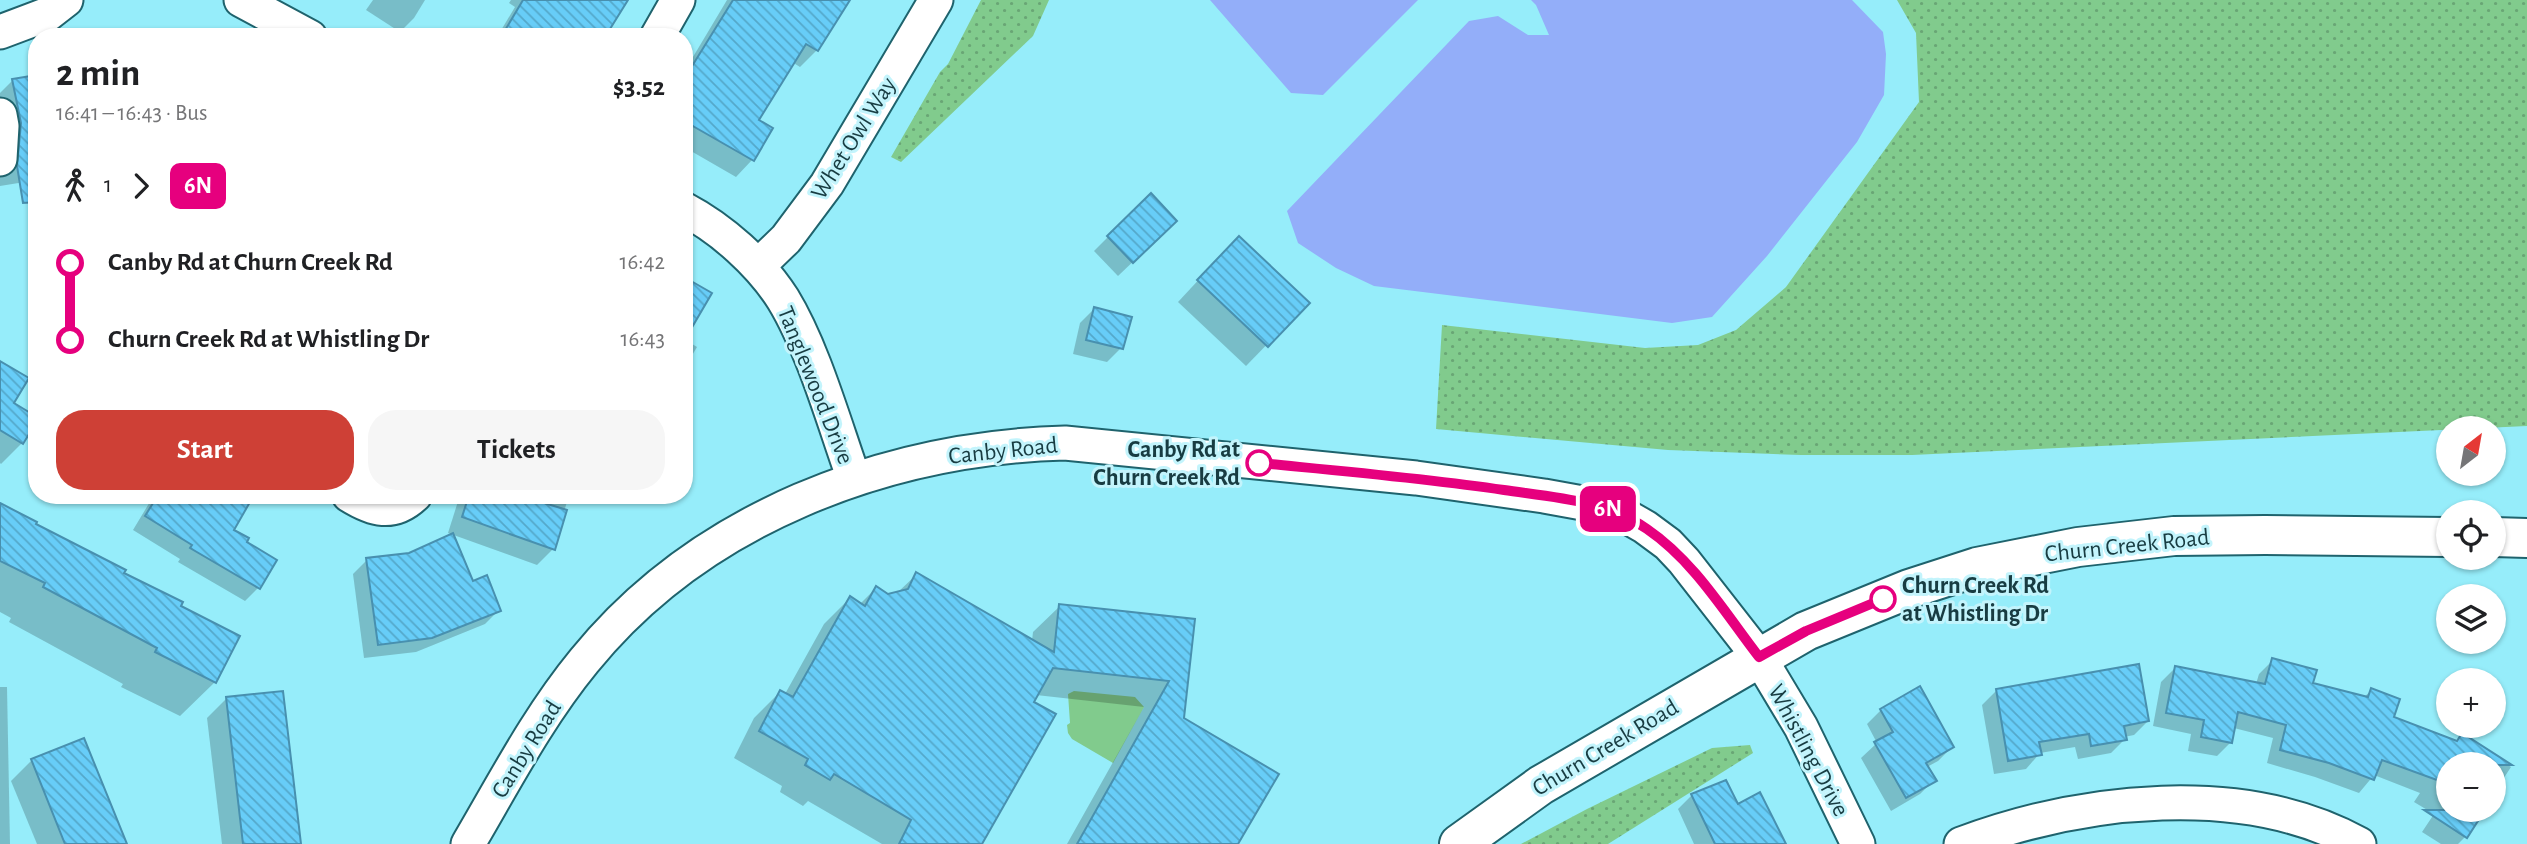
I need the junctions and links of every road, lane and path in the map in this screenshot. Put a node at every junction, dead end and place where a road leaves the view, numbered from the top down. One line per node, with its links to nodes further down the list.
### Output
1 (66, 0): 7 (street)
2 (678, 0): 6 (street)
3 (936, 0): 11 (street, Whet Owl Way)
4 (257, 4): 5 (street)
5 (296, 28)
6 (662, 28)
7 (0, 32)
8 (0, 116): 9 (street)
9 (1, 159)
10 (693, 214): 11 (street, Tanglewood Drive)
11 (758, 266): 12 (street, Tanglewood Drive)
12 (853, 479): 18 (street, Canby Road); 19 (street, Canby Road)
13 (367, 504): 14 (street)
14 (404, 504)
15 (2436, 537): 18 (main road, Churn Creek Road)
16 (2506, 537): 17 (main road)
17 (2527, 538)
18 (1759, 657): 20 (main road, Churn Creek Road); 21 (street, Whistling Drive)
19 (468, 844)
20 (1459, 844)
21 (1857, 844)
22 (1961, 844): 23 (street)
23 (2359, 844)

